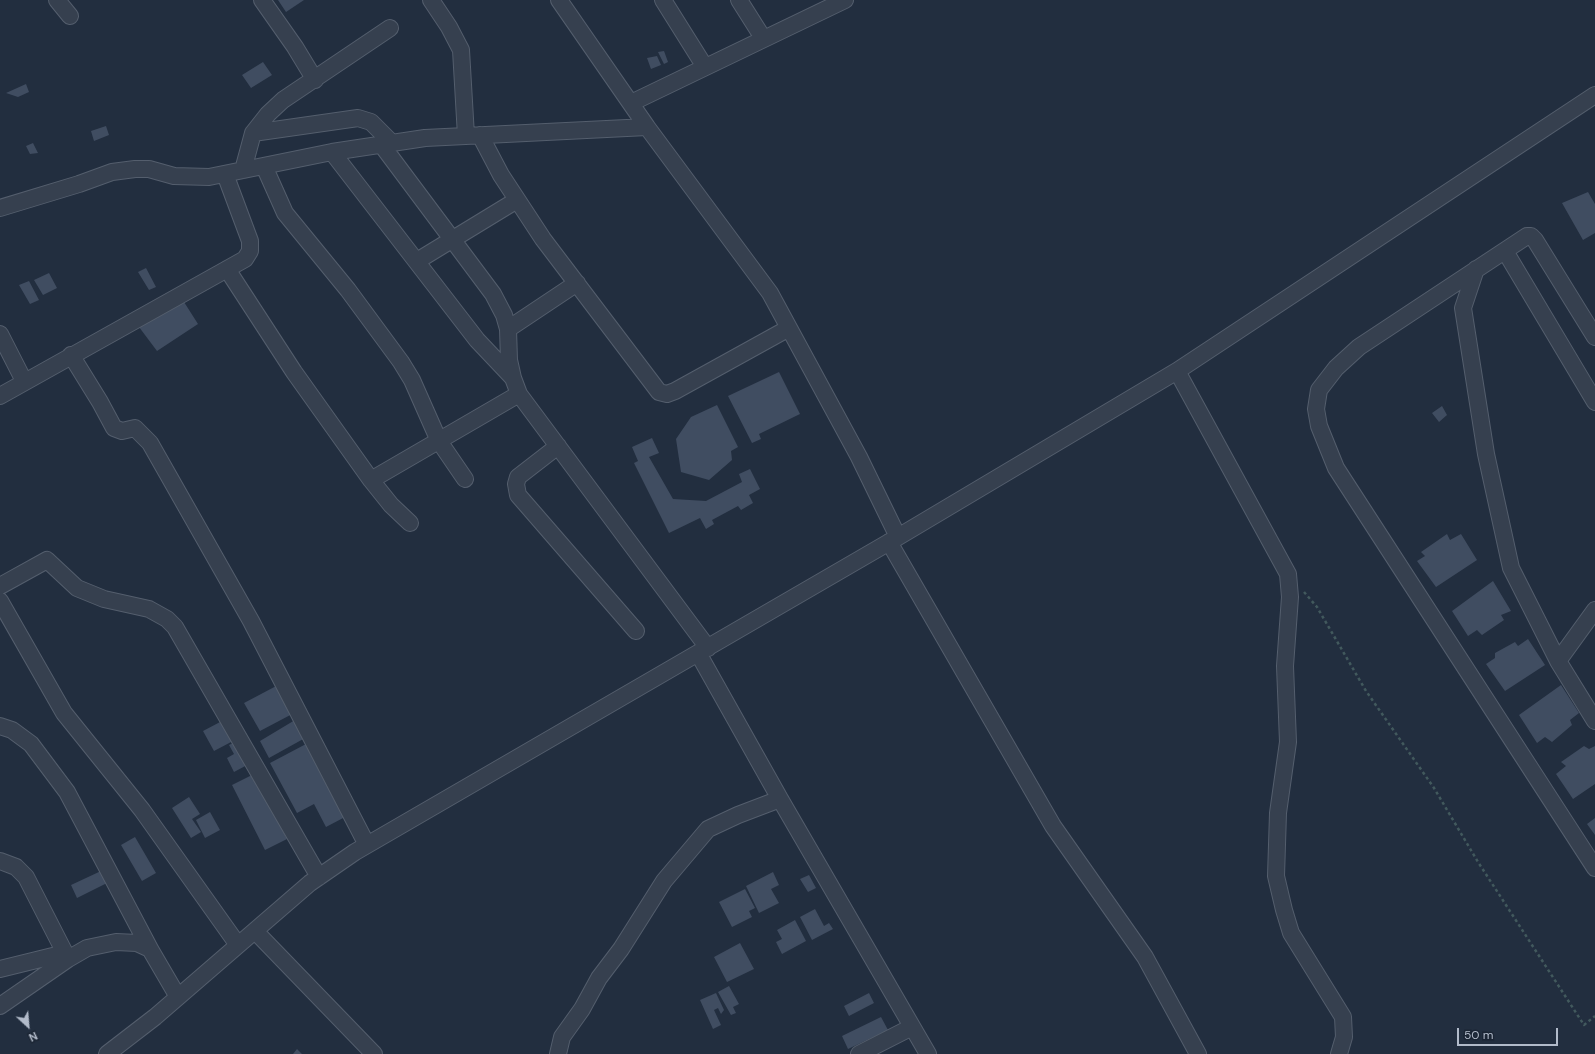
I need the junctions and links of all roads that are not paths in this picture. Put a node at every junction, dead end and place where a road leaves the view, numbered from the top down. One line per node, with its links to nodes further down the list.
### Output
1 (57, 0): 8 (street)
2 (262, 0): 12 (street)
3 (431, 0): 17 (street)
4 (559, 0): 14 (street)
5 (663, 0): 11 (street)
6 (739, 0): 10 (street)
7 (835, 2): 10 (street)
8 (70, 16)
9 (390, 28): 12 (street)
10 (763, 38): 11 (street)
11 (705, 67): 14 (street)
12 (314, 80): 16 (street)
13 (1595, 95): 36 (street)
14 (631, 103): 15 (street)
15 (647, 127): 17 (street); 31 (street)
16 (253, 133): 18 (street); 21 (street)
17 (473, 135): 18 (street); 23 (street)
18 (386, 143): 19 (street); 25 (street)
19 (332, 152): 20 (street); 27 (street)
20 (264, 166): 21 (street); 42 (street)
21 (243, 170): 22 (street)
22 (225, 174): 24 (street); 28 (street)
23 (517, 200): 25 (street); 30 (street)
24 (0, 208)
25 (452, 239): 27 (street); 32 (street)
26 (1505, 251): 29 (street); 34 (street); 41 (street)
27 (416, 261): 37 (street)
28 (227, 269): 35 (street); 45 (street)
29 (1476, 269): 53 (street); 59 (street)
30 (577, 283): 31 (street); 32 (street)
31 (789, 328): 47 (street)
32 (508, 329): 37 (street)
33 (0, 334): 38 (street)
34 (1595, 338)
35 (72, 355): 38 (street); 57 (street)
36 (1177, 371): 47 (street); 75 (street)
37 (513, 378): 39 (street)
38 (24, 381): 40 (street)
39 (519, 394): 42 (street); 43 (street)
40 (0, 396)
41 (1595, 402)
42 (439, 441): 44 (street); 45 (street)
43 (558, 446): 51 (street); 52 (street)
44 (465, 479)
45 (371, 480): 46 (street)
46 (410, 523)
47 (894, 540): 52 (street); 74 (street)
48 (0, 586): 60 (street)
49 (0, 601): 62 (street)
50 (1595, 610): 53 (street)
51 (636, 630)
52 (703, 650): 56 (street); 57 (street)
53 (1558, 661): 54 (street)
54 (1595, 721)
55 (0, 726): 63 (street)
56 (780, 799): 68 (street); 71 (street)
57 (367, 845): 60 (street)
58 (0, 861): 64 (street)
59 (1595, 868)
60 (319, 877): 61 (street)
61 (255, 931): 62 (street); 70 (street)
62 (238, 946): 66 (street)
63 (150, 949): 64 (street); 66 (street)
64 (66, 956): 65 (street); 67 (street)
65 (0, 969)
66 (178, 996): 69 (street)
67 (0, 1006)
68 (912, 1027): 72 (street); 73 (street)
69 (107, 1054)
70 (374, 1054)
71 (558, 1054)
72 (859, 1054)
73 (928, 1054)
74 (1198, 1054)
75 (1339, 1054)

